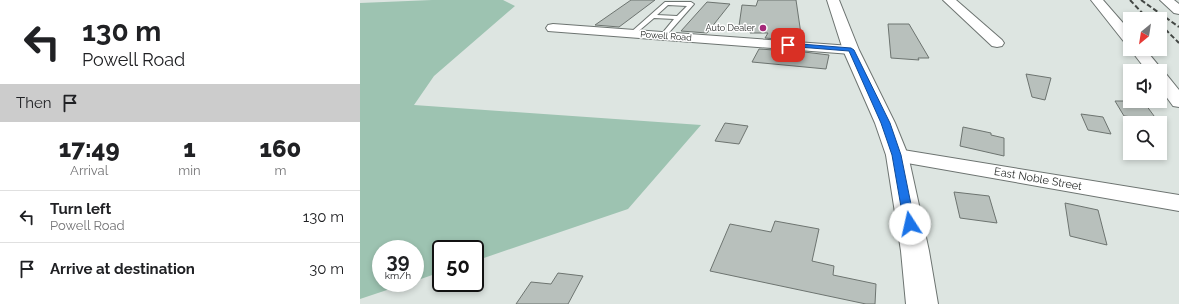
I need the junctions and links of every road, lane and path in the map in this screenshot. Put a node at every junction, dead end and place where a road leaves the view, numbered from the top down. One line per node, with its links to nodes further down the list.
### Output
1 (832, 0): 13 (main road)
2 (948, 0): 12 (street)
3 (1097, 0): 9 (street)
4 (1166, 0): 5 (main road)
5 (1179, 10)
6 (652, 16): 7 (lane); 7 (lane); 10 (lane)
7 (679, 18): 11 (lane)
8 (553, 28): 10 (street, Powell Road)
9 (1123, 32)
10 (632, 34): 11 (street, Powell Road)
11 (663, 36): 13 (street, Powell Road)
12 (997, 43)
13 (851, 50): 18 (main road)
14 (1143, 56): 15 (street)
15 (1149, 64)
16 (1167, 86): 17 (street)
17 (1179, 102)
18 (897, 155): 19 (street, East Noble Street); 20 (main road)
19 (1179, 203)
20 (922, 304)

